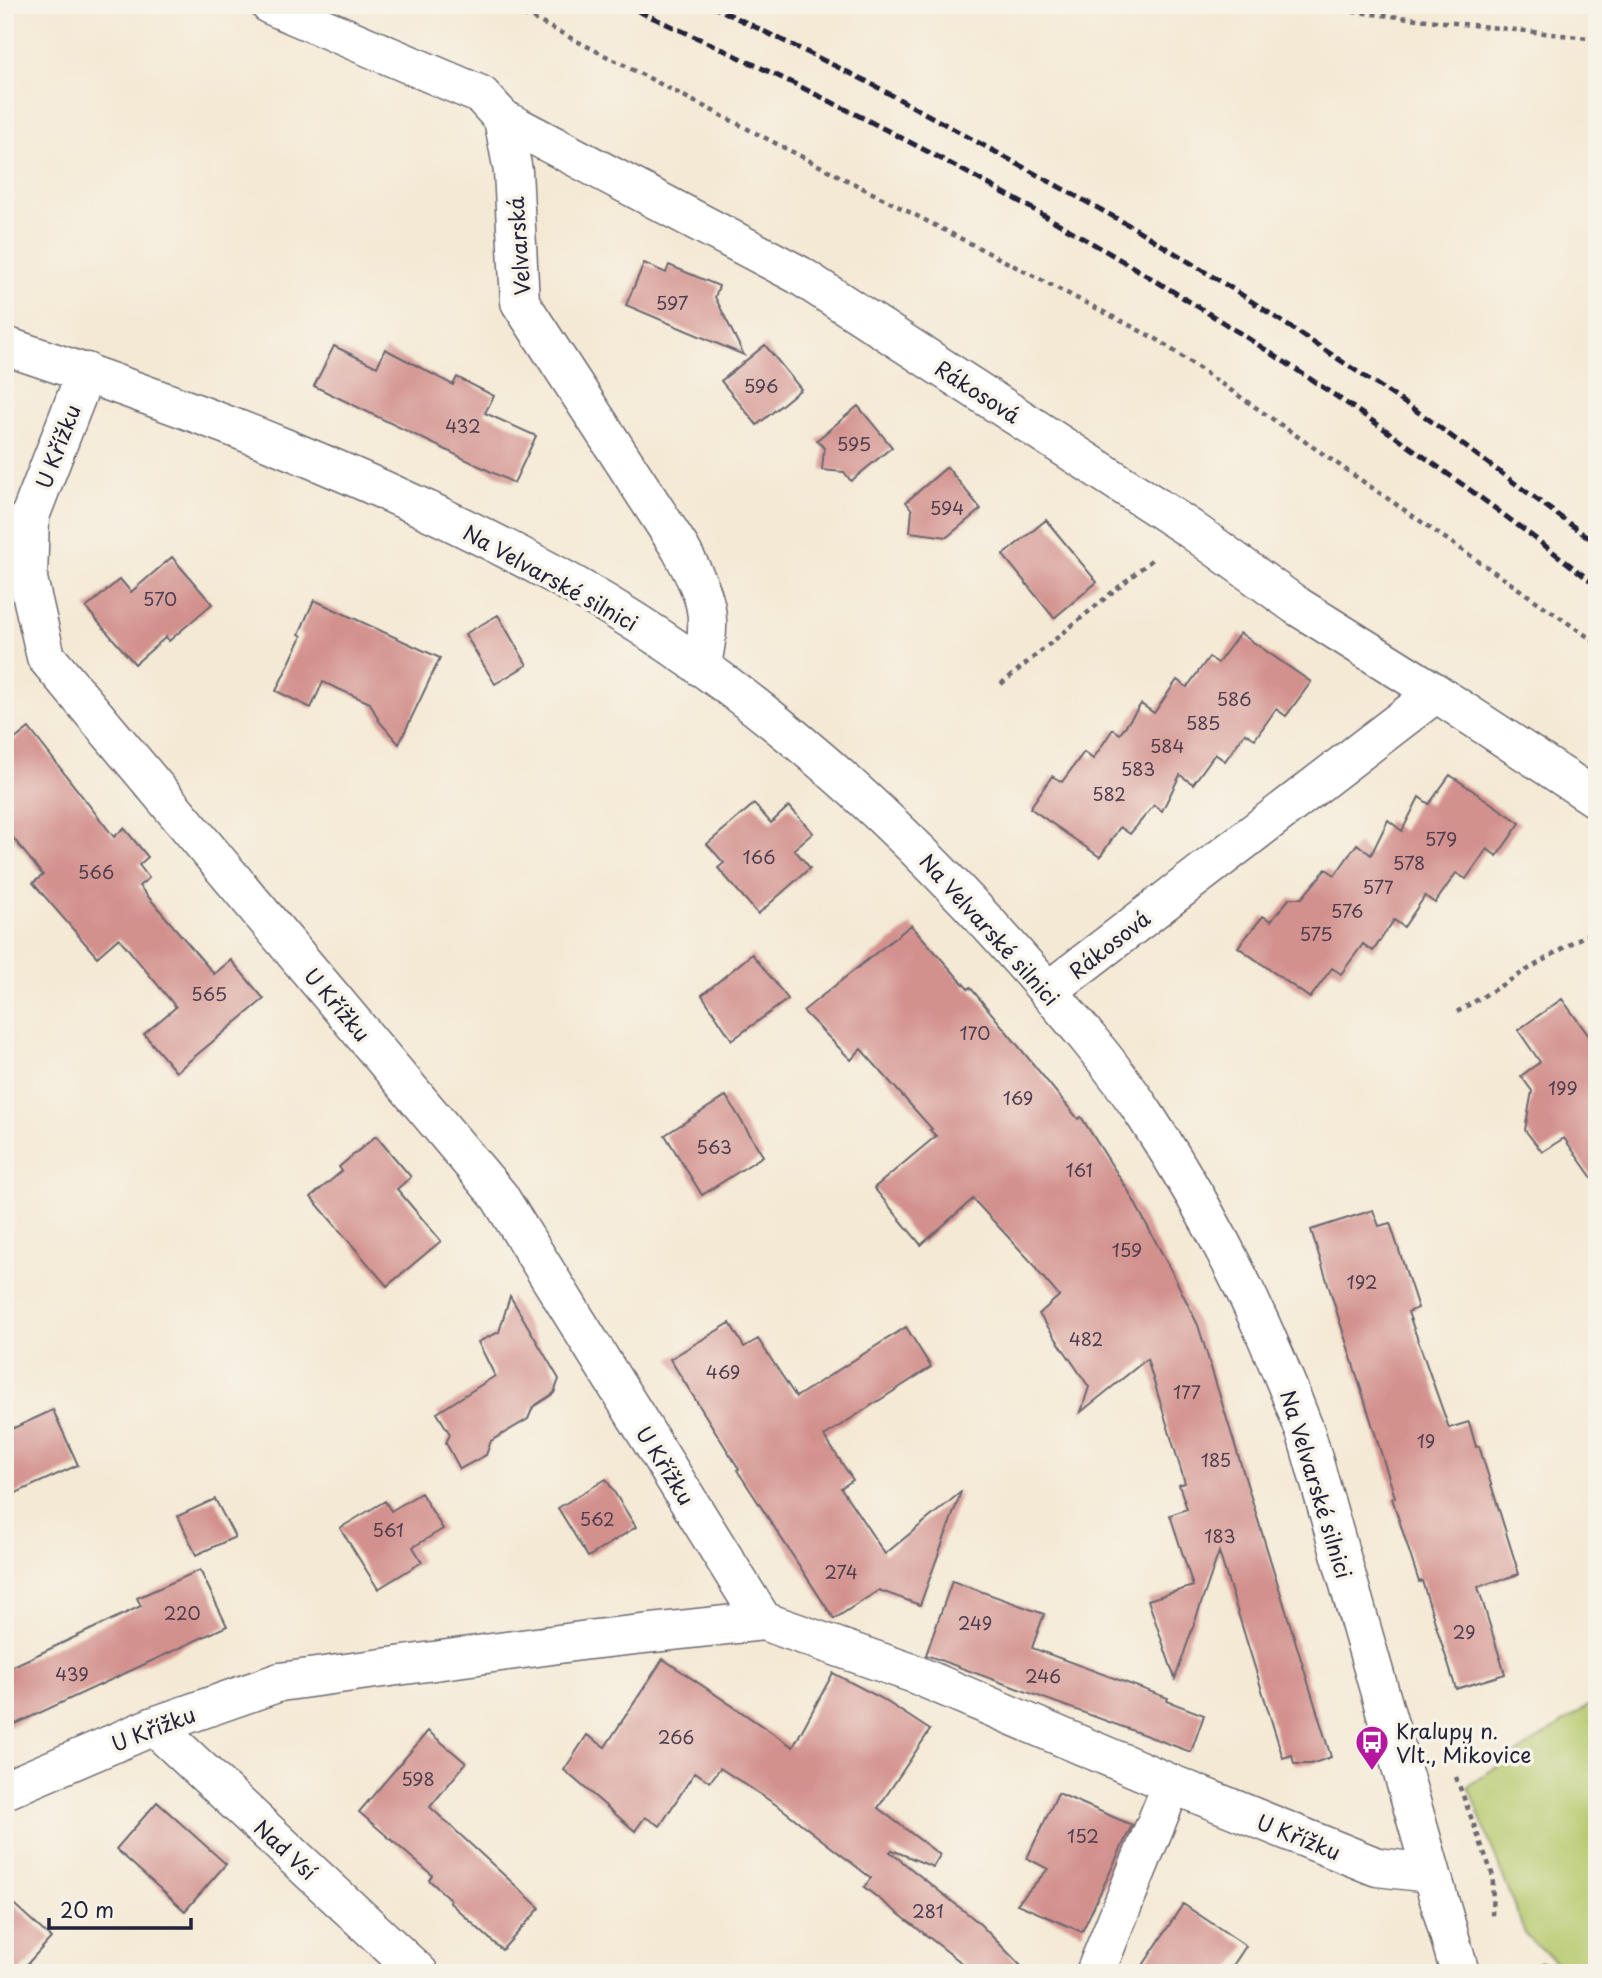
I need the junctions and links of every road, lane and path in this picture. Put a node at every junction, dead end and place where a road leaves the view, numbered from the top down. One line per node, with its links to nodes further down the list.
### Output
1 (270, 5): 5 (street)
2 (495, 5): 9 (path)
3 (1293, 5): 4 (path)
4 (1597, 39)
5 (503, 119): 8 (street, Rákosová); 10 (street, Velvarská)
6 (5, 345): 7 (street, Na Velvarské silnici)
7 (86, 372): 10 (street, Na Velvarské silnici); 17 (street, U Křížku)
8 (1189, 528): 11 (path); 12 (street, Rákosová)
9 (1597, 643)
10 (701, 667): 15 (street, Na Velvarské silnici)
11 (1001, 684)
12 (1436, 693): 13 (street, Rákosová); 15 (street, Rákosová)
13 (1597, 799)
14 (1597, 928): 16 (path)
15 (1048, 991): 22 (street, Na Velvarské silnici)
16 (1457, 1012)
17 (764, 1621): 18 (street, U Křížku); 20 (street, U Křížku)
18 (154, 1726): 21 (street, U Křížku); 26 (street, Nad Vsí)
19 (1456, 1777): 23 (path)
20 (1172, 1784): 22 (street, U Křížku); 27 (street)
21 (5, 1790)
22 (1430, 1874): 28 (street, Na Velvarské silnici)
23 (1492, 1927)
24 (1597, 1971): 25 (path)
25 (1498, 1972)
26 (418, 1973)
27 (1095, 1973)
28 (1460, 1973)

